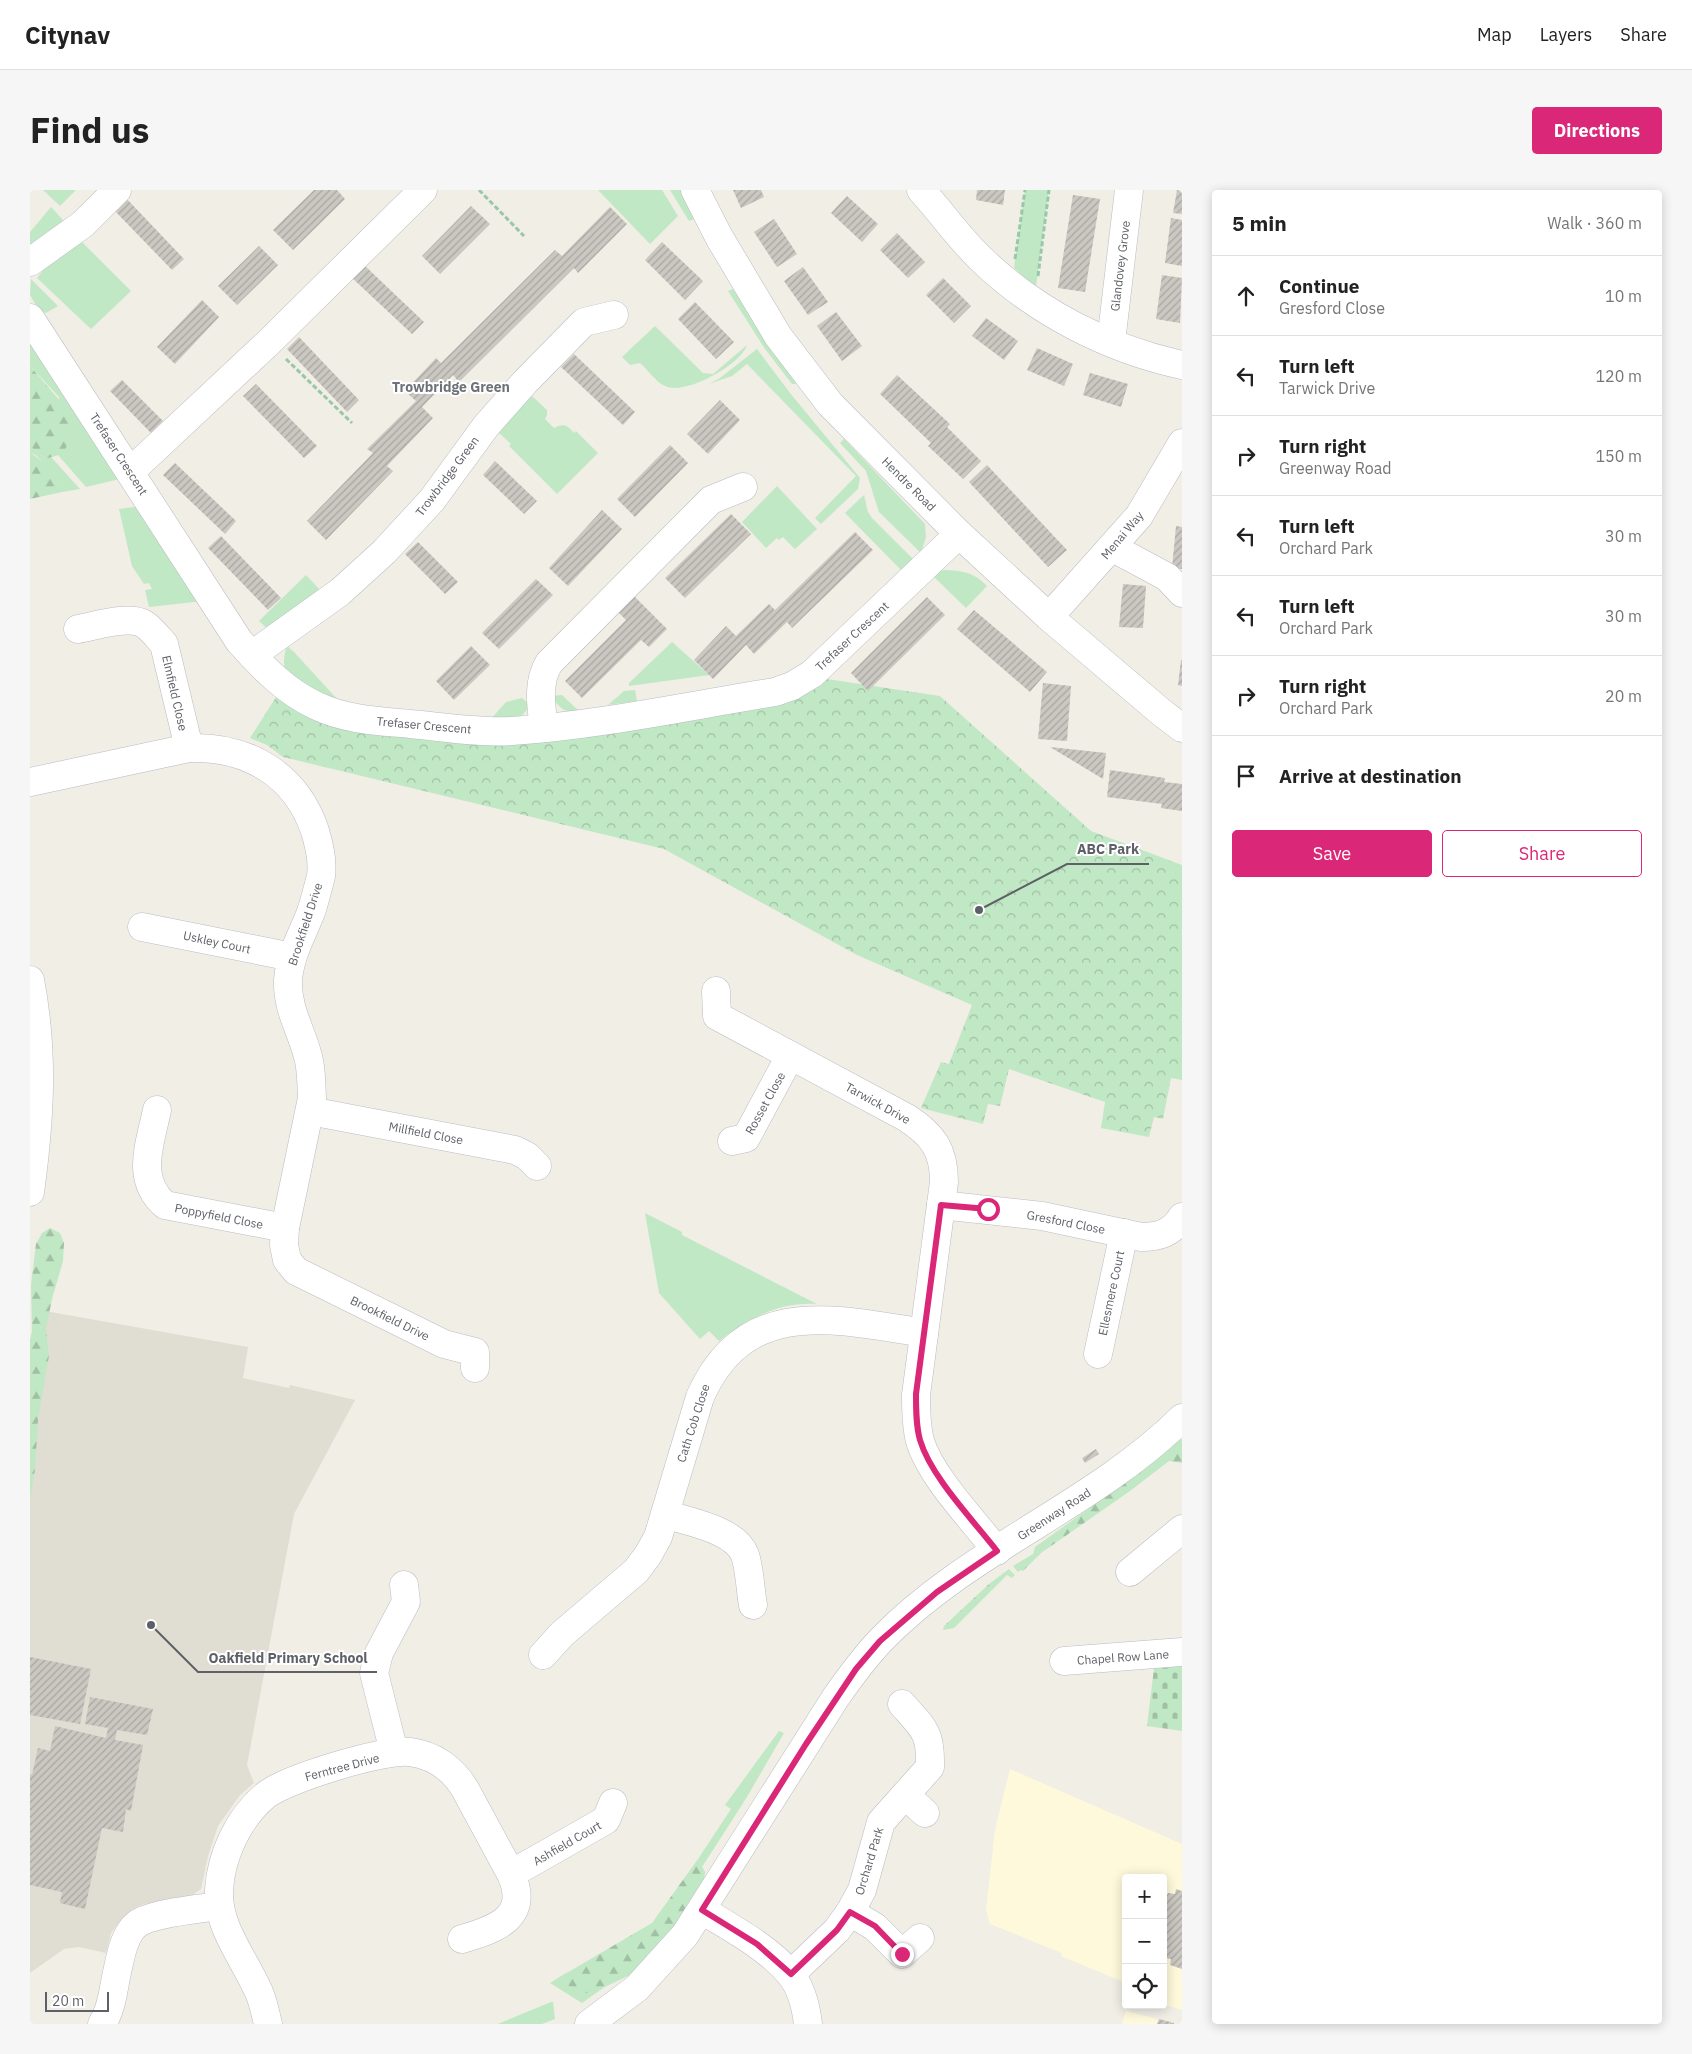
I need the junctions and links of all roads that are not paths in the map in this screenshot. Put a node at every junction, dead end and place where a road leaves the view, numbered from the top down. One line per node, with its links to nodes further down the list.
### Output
1 (117, 190): 6 (street)
2 (423, 190): 12 (street)
3 (695, 190): 14 (street, Hendre Road)
4 (921, 190): 9 (street)
5 (1129, 190): 9 (street, Glandovey Grove)
6 (30, 262)
7 (614, 315): 19 (street, Trowbridge Green)
8 (30, 318): 12 (street, Trefaser Crescent)
9 (1111, 342): 10 (street)
10 (1182, 365)
11 (1182, 443): 15 (street, Menai Way)
12 (130, 472): 19 (street, Trefaser Crescent)
13 (743, 487): 20 (street)
14 (959, 534): 17 (street, Hendre Road); 20 (street, Trefaser Crescent)
15 (1113, 548): 16 (street); 17 (street, Menai Way)
16 (1182, 593)
17 (1049, 617): 21 (street, Hendre Road)
18 (78, 629): 22 (street, Elmfield Close)
19 (252, 655): 20 (street, Trefaser Crescent)
20 (544, 728)
21 (1182, 728)
22 (189, 748): 23 (street, Brookfield Drive); 25 (street, Brookfield Drive)
23 (30, 782)
24 (142, 927): 25 (street, Uskley Court)
25 (292, 957): 30 (street, Brookfield Drive)
26 (30, 980): 33 (street)
27 (716, 991): 28 (street, Tarwick Drive)
28 (790, 1056): 31 (street, Rosset Close); 34 (street, Tarwick Drive)
29 (157, 1110): 36 (street, Poppyfield Close)
30 (310, 1111): 32 (street, Millfield Close); 36 (street, Brookfield Drive)
31 (732, 1141)
32 (537, 1166)
33 (30, 1192)
34 (941, 1205): 37 (street, Gresford Close); 38 (street, Tarwick Drive)
35 (1182, 1217): 37 (street, Gresford Close)
36 (285, 1228): 40 (street, Brookfield Drive)
37 (1124, 1233): 39 (street, Ellesmere Court)
38 (924, 1333): 42 (street, Cath Cob Close); 44 (street, Tarwick Drive)
39 (1098, 1354)
40 (475, 1368)
41 (1182, 1418): 44 (street, Greenway Road)
42 (665, 1514): 47 (street); 49 (street, Cath Cob Close)
43 (1182, 1528): 45 (street)
44 (997, 1551): 58 (street, Greenway Road)
45 (1130, 1572)
46 (404, 1586): 52 (street)
47 (753, 1605)
48 (1182, 1652): 50 (street, Chapel Row Lane)
49 (543, 1655)
50 (1064, 1661)
51 (902, 1704): 53 (street, Orchard Park)
52 (394, 1752): 56 (street, Ferntree Drive); 57 (street, Ferntree Drive)
53 (905, 1795): 55 (street); 59 (street, Orchard Park)
54 (612, 1803): 56 (street, Ashfield Court)
55 (925, 1813)
56 (511, 1874): 61 (street, Ferntree Drive)
57 (220, 1906): 63 (street); 64 (street, Ferntree Drive)
58 (702, 1910): 62 (street); 65 (street, Greenway Road)
59 (850, 1912): 60 (street); 62 (street, Orchard Park)
60 (920, 1938)
61 (462, 1939)
62 (791, 1974): 66 (street)
63 (102, 2024)
64 (268, 2024)
65 (589, 2024)
66 (808, 2024)

